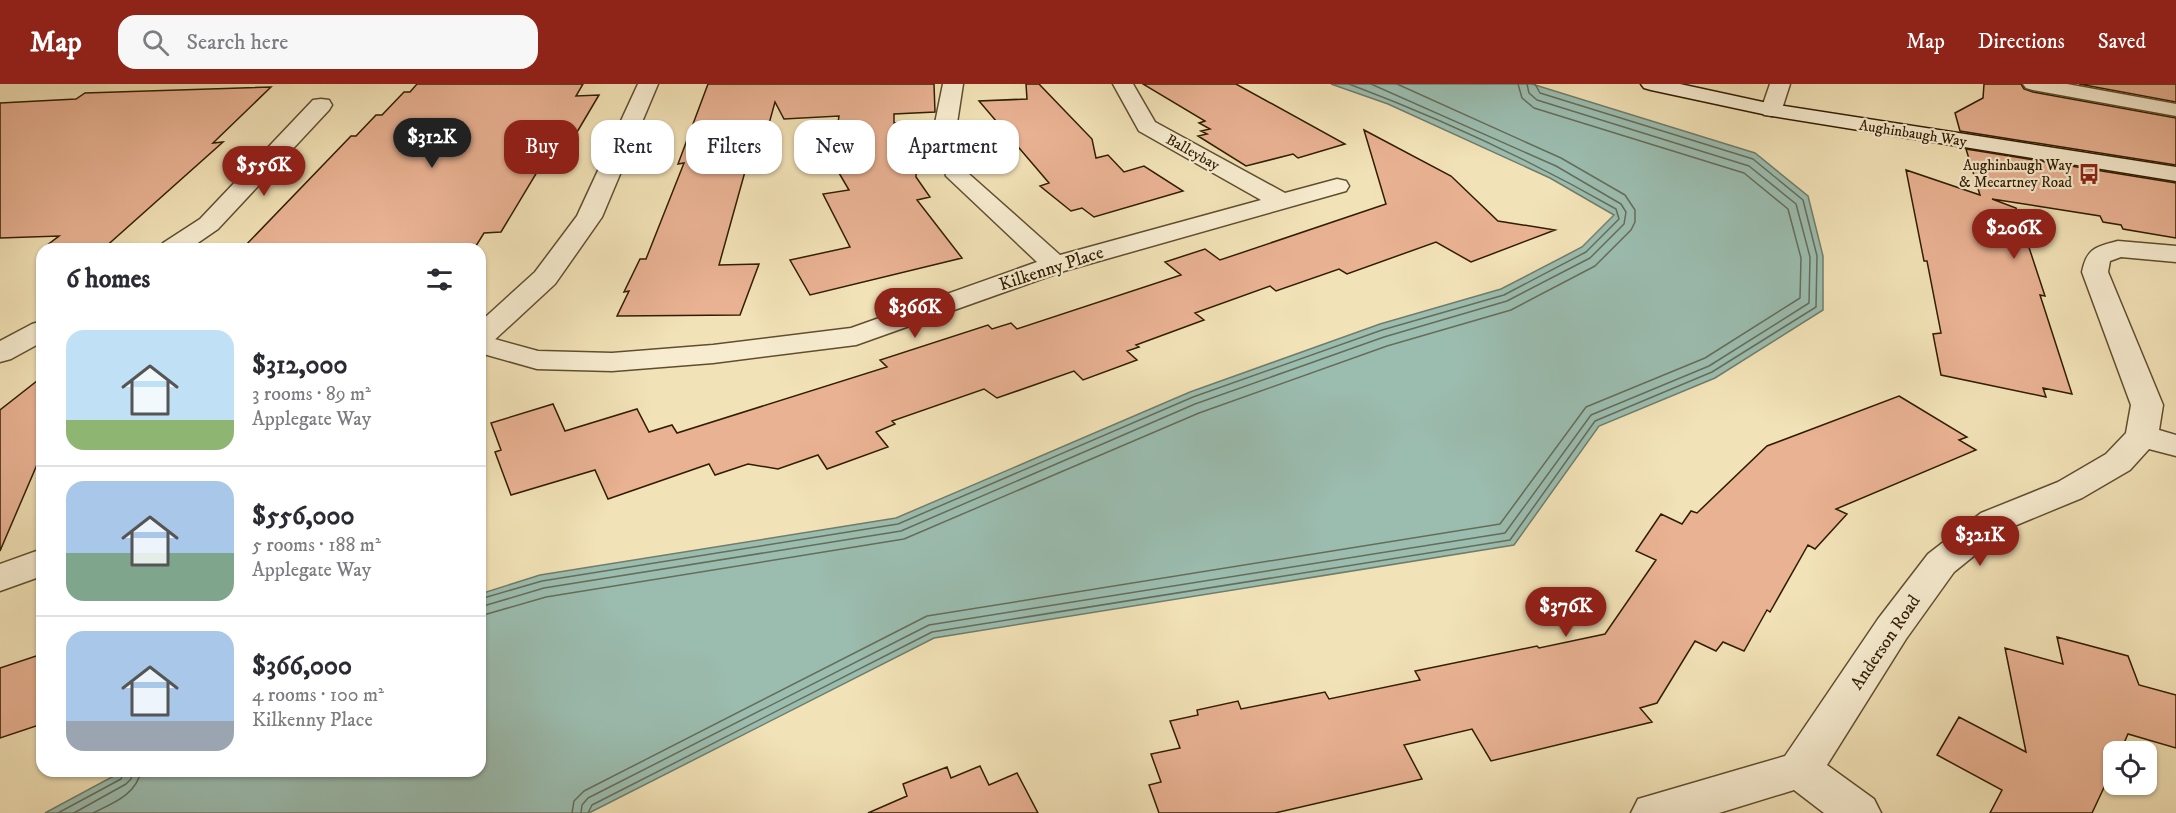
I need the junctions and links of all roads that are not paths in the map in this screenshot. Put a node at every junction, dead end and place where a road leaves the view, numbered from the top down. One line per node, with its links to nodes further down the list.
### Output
1 (648, 84): 16 (street)
2 (953, 84): 15 (street)
3 (1123, 84): 12 (street, Balleybay)
4 (1651, 84): 8 (street, Aughinbaugh Way)
5 (1780, 84): 8 (street)
6 (2033, 84): 9 (street)
7 (321, 105): 13 (street)
8 (1772, 110): 10 (street, Aughinbaugh Way)
9 (2176, 110)
10 (2176, 174)
11 (1337, 186): 12 (street, Kilkenny Place)
12 (1281, 201): 15 (street, Kilkenny Place)
13 (181, 243)
14 (2169, 253): 20 (street)
15 (1055, 265): 18 (street, Kilkenny Place)
16 (486, 332)
17 (36, 333): 19 (street)
18 (486, 346)
19 (0, 353)
20 (2142, 436): 21 (street); 24 (street, Anderson Road)
21 (2176, 446)
22 (36, 564): 23 (street)
23 (0, 578)
24 (1800, 770): 25 (street); 26 (street)
25 (1654, 813)
26 (1858, 813)

